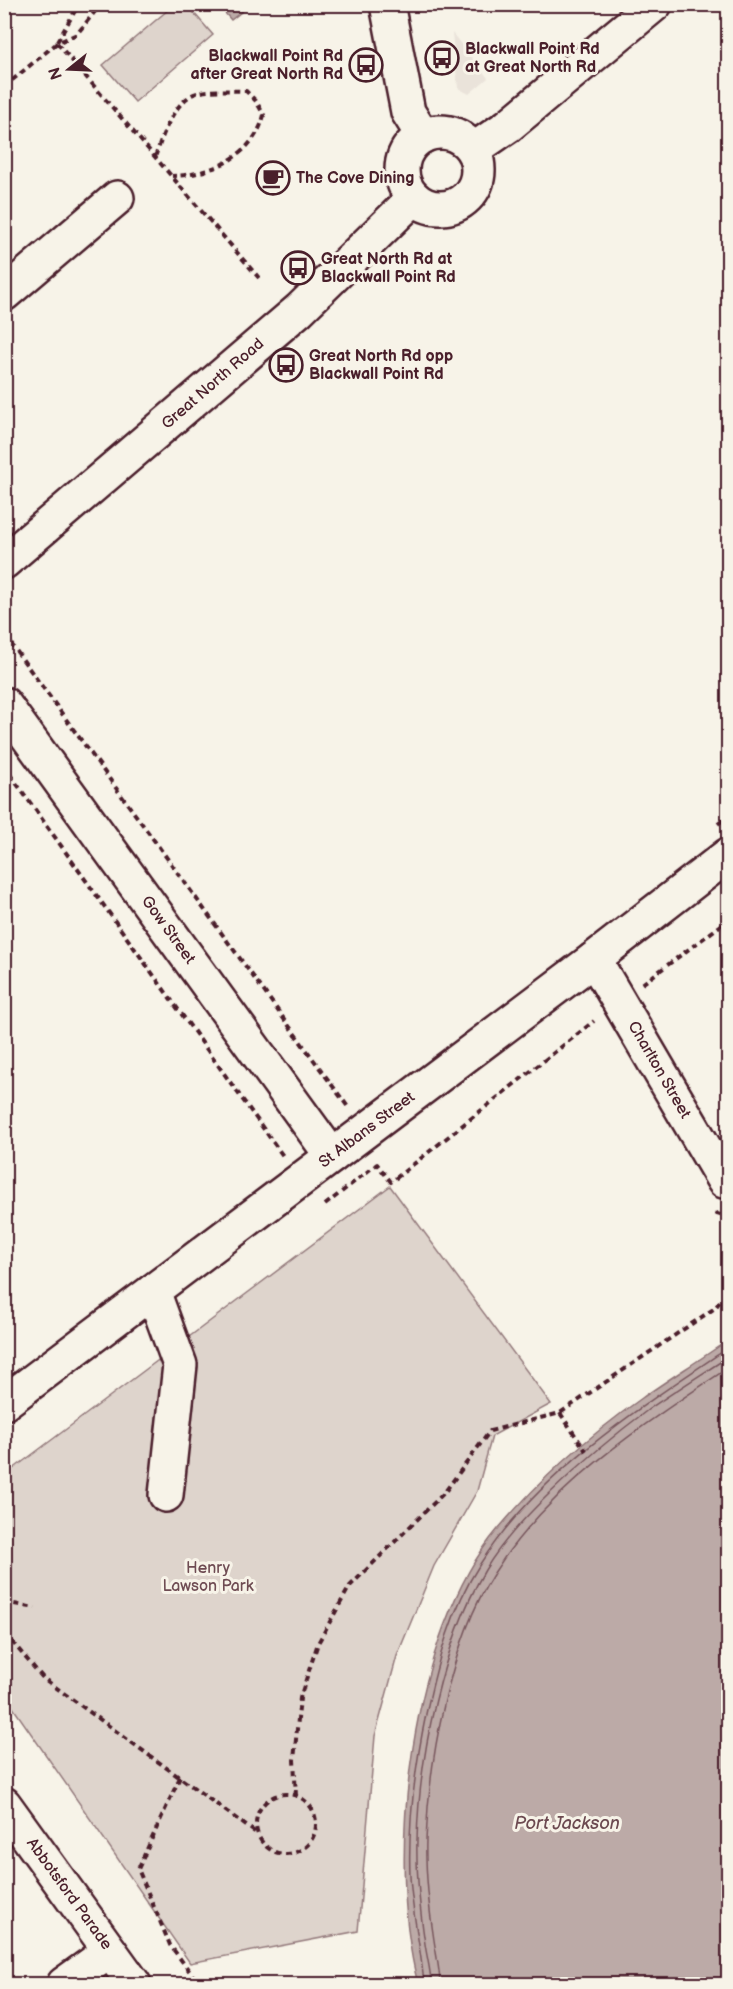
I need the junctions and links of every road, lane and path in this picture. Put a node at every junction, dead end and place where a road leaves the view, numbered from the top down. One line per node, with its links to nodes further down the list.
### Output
1 (80, 4): 5 (path)
2 (101, 4): 5 (path)
3 (387, 4): 7 (street)
4 (655, 4): 8 (street)
5 (57, 42): 6 (path); 9 (path)
6 (4, 87)
7 (423, 136): 8 (street); 12 (street)
8 (473, 150): 12 (street)
9 (155, 157): 10 (path); 10 (path)
10 (171, 176): 13 (path)
11 (117, 198): 14 (street)
12 (414, 198): 15 (street, Great North Road)
13 (259, 278)
14 (4, 294)
15 (4, 562)
16 (4, 634): 24 (path)
17 (4, 704): 25 (street, Gow Street)
18 (4, 766): 26 (path)
19 (729, 855): 21 (street, St Albans Street)
20 (729, 920): 22 (path)
21 (594, 959): 25 (street, St Albans Street); 27 (street, Charlton Street)
22 (636, 988)
23 (603, 1014): 28 (path)
24 (350, 1110)
25 (332, 1156): 30 (street, St Albans Street)
26 (287, 1161)
27 (724, 1181)
28 (325, 1205)
29 (729, 1291): 32 (path)
30 (153, 1292): 31 (street, St Albans Street); 34 (street)
31 (4, 1403)
32 (560, 1413): 33 (path); 39 (path)
33 (586, 1451)
34 (166, 1495)
35 (4, 1602): 36 (path)
36 (35, 1608)
37 (4, 1622): 38 (path)
38 (180, 1777): 41 (path); 45 (path)
39 (296, 1796): 41 (path); 41 (path)
40 (4, 1804): 42 (street, Abbotsford Parade)
41 (256, 1833)
42 (110, 1951): 43 (street); 44 (street, Abbotsford Parade)
43 (64, 1984)
44 (134, 1984)
45 (199, 1984)

